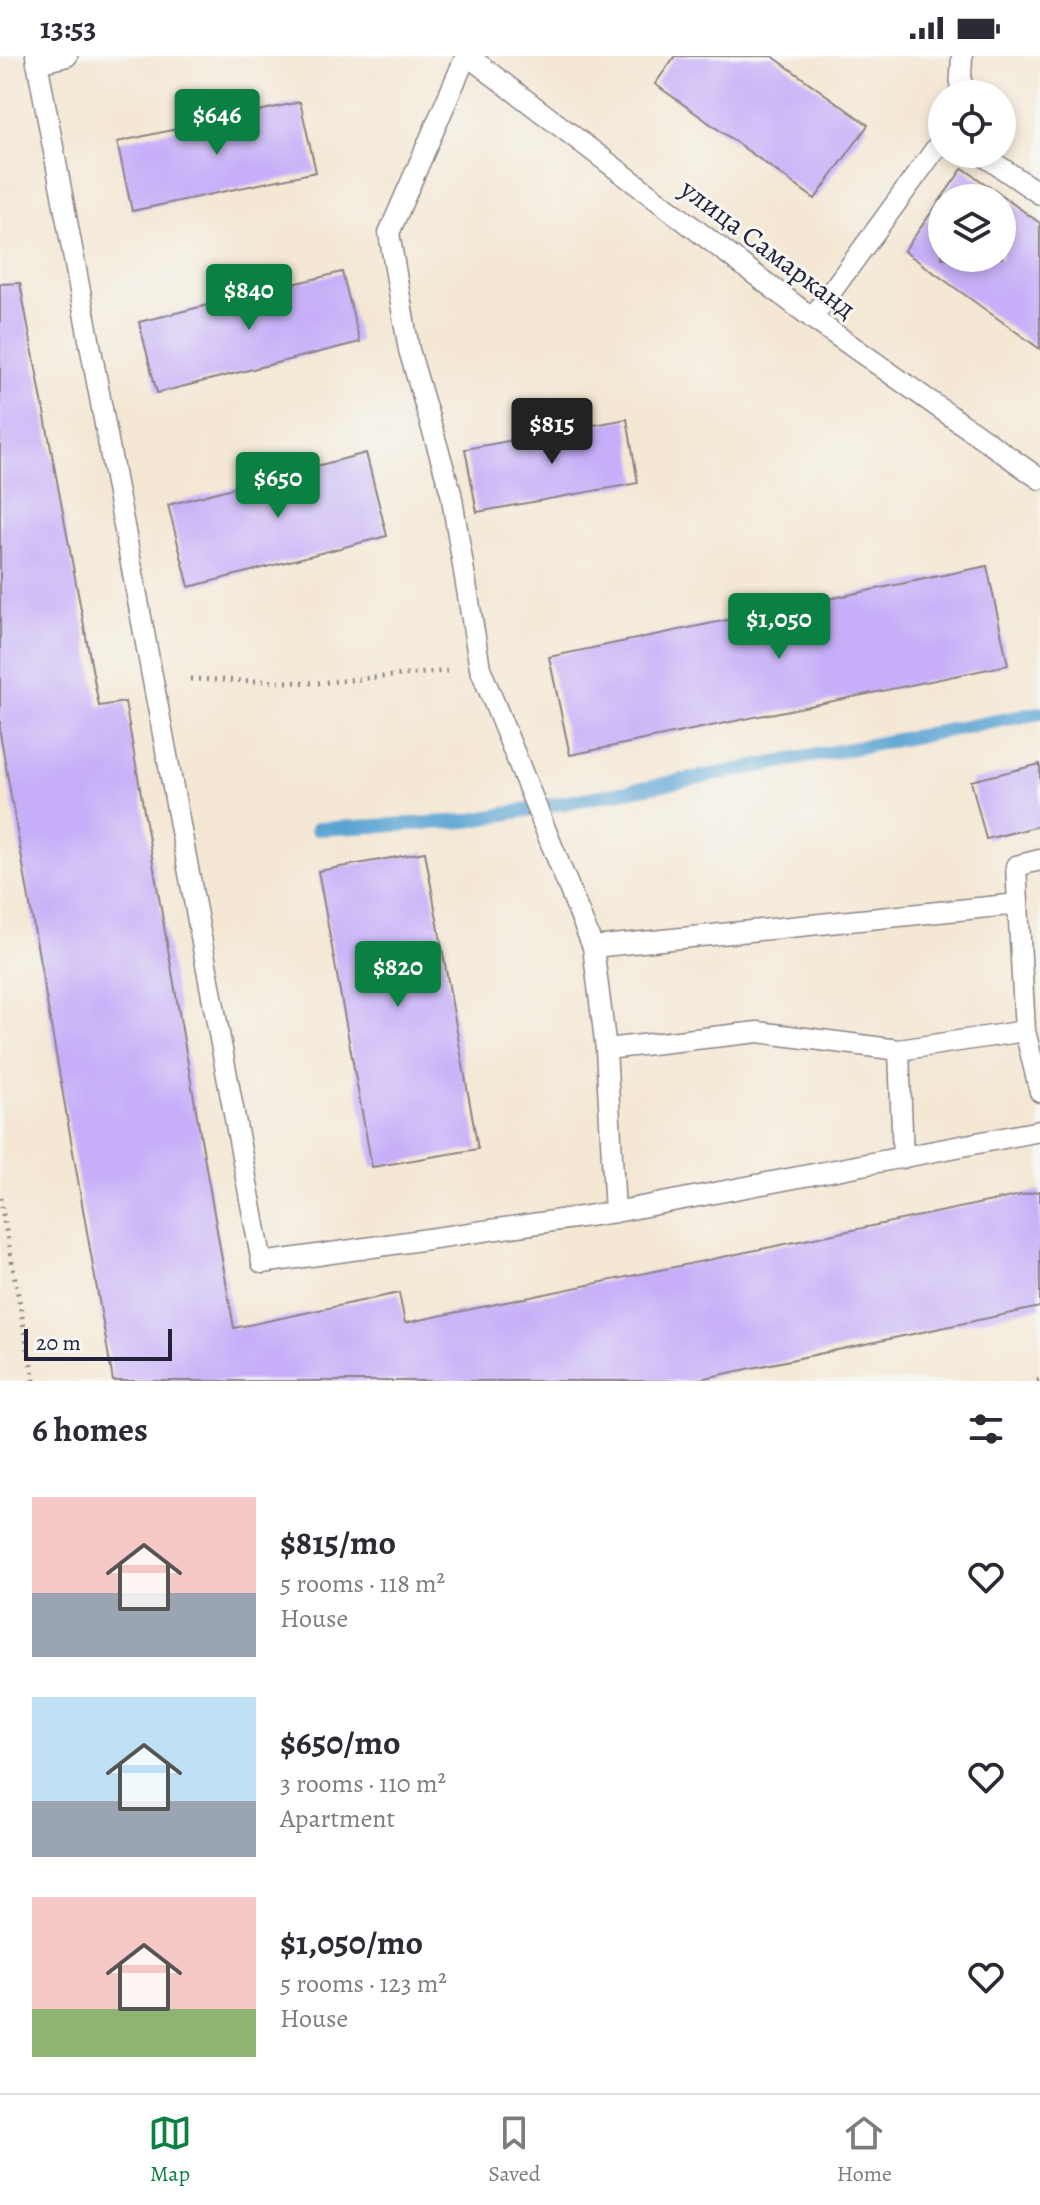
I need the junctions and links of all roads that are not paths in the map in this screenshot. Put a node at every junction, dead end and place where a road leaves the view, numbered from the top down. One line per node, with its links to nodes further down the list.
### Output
1 (67, 56): 4 (lane)
2 (467, 56): 9 (lane, улица Самарканд); 13 (lane)
3 (962, 56): 5 (lane)
4 (36, 59): 20 (lane)
5 (961, 80)
6 (928, 159): 9 (lane)
7 (1002, 168): 8 (lane)
8 (1040, 194)
9 (812, 318): 10 (lane, улица Самарканд)
10 (1040, 479)
11 (1040, 860): 12 (lane)
12 (1018, 904): 13 (lane); 14 (lane)
13 (593, 947): 15 (lane)
14 (1025, 1031): 16 (lane); 17 (lane)
15 (606, 1049): 16 (lane); 20 (lane)
16 (899, 1050): 19 (lane)
17 (1040, 1092)
18 (1040, 1131): 19 (lane)
19 (903, 1158): 20 (lane)
20 (615, 1212)

